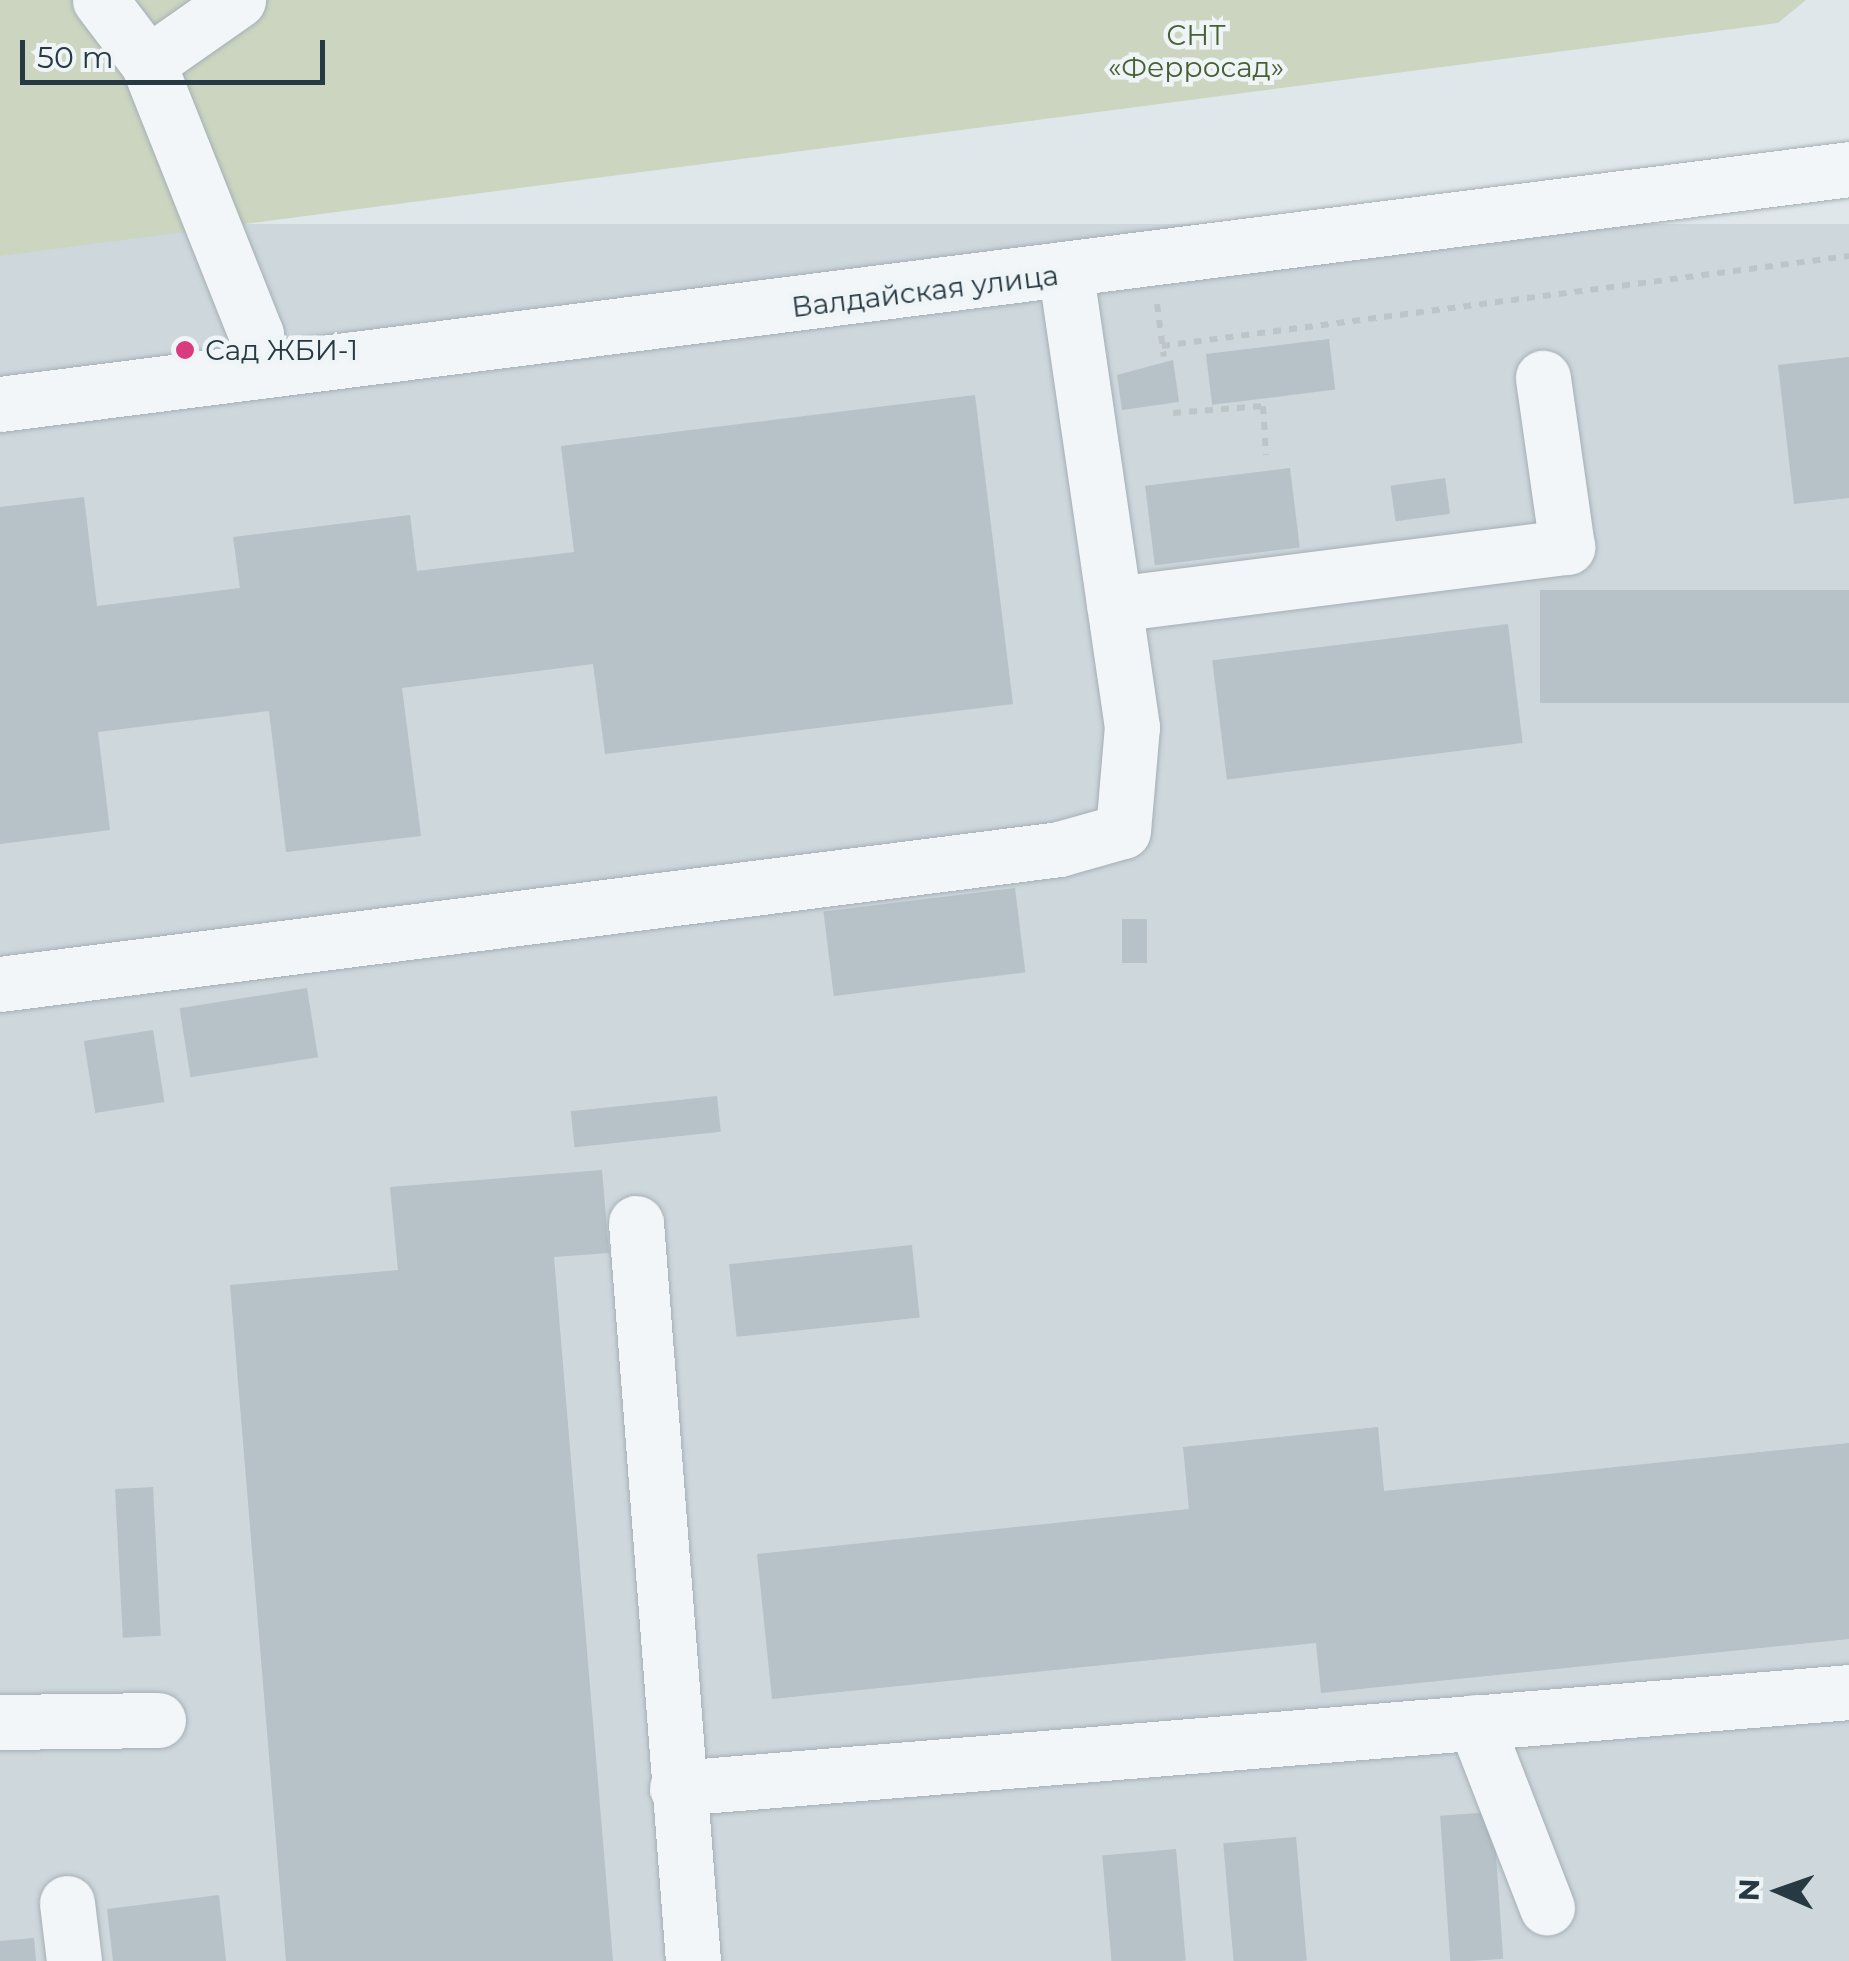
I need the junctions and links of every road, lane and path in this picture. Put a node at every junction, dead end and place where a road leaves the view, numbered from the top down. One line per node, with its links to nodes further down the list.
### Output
1 (100, 0): 3 (street)
2 (238, 0): 3 (street)
3 (148, 63): 8 (street)
4 (1849, 169): 6 (street, Валдайская улица)
5 (1849, 256): 7 (path)
6 (1066, 274): 8 (street, Валдайская улица); 13 (street)
7 (1162, 346)
8 (259, 371): 10 (street, Валдайская улица)
9 (1543, 378): 13 (street)
10 (0, 404)
11 (1172, 413): 12 (path)
12 (1266, 455)
13 (1114, 604): 14 (street)
14 (0, 984)
15 (636, 1223): 20 (street)
16 (1849, 1692): 19 (street)
17 (158, 1720): 18 (street)
18 (0, 1722)
19 (1475, 1722): 20 (street); 22 (street)
20 (677, 1788): 24 (street)
21 (67, 1903): 23 (street)
22 (1547, 1908)
23 (74, 1961)
24 (693, 1961)

